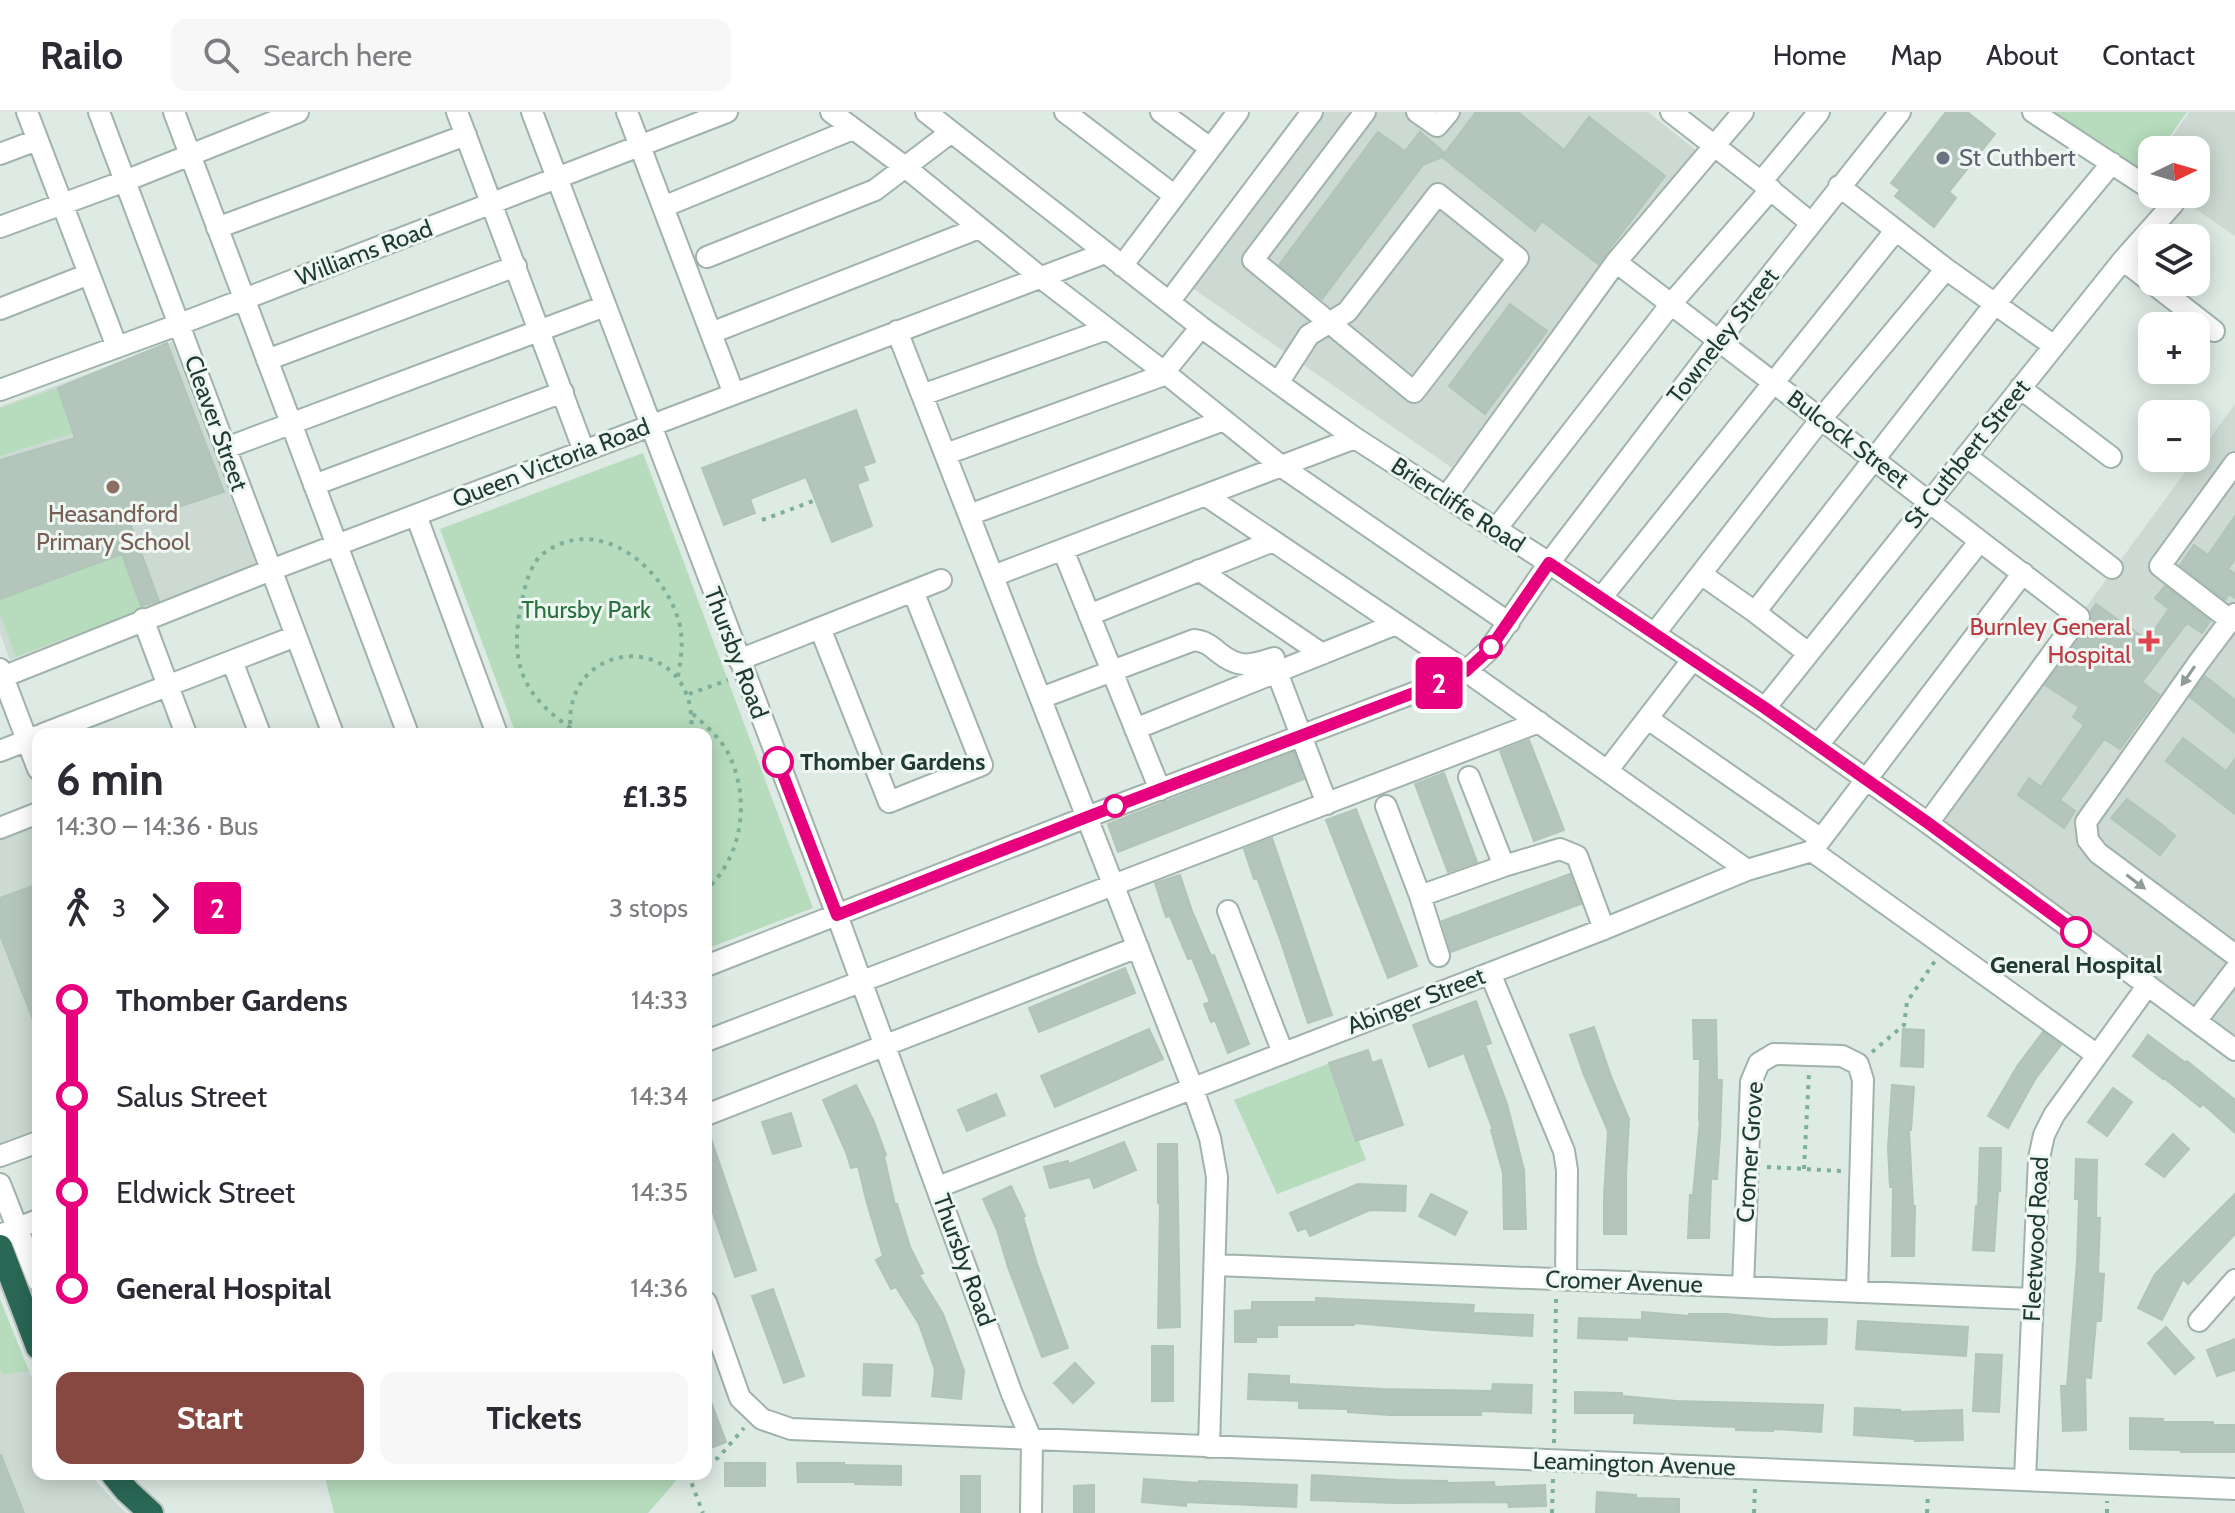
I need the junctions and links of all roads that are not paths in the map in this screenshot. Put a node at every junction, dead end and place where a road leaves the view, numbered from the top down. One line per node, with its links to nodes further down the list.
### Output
1 (27, 112): 26 (street)
2 (99, 112): 35 (street, Cleaver Street)
3 (174, 112): 31 (street)
4 (298, 112): 31 (street)
5 (457, 112): 25 (street)
6 (532, 112): 34 (street, Thursby Road)
7 (627, 112): 27 (street)
8 (727, 112): 27 (street, Williams Road)
9 (831, 112): 23 (street)
10 (926, 112): 24 (street, Briercliffe Road)
11 (1065, 112): 39 (street)
12 (1161, 112): 29 (street)
13 (1238, 112): 29 (street)
14 (1312, 112): 59 (street)
15 (1365, 112): 64 (street)
16 (1417, 112): 17 (street)
17 (1449, 112)
18 (1671, 112): 28 (street)
19 (1743, 112): 28 (street)
20 (1819, 112): 37 (street)
21 (1900, 112): 38 (street, Towneley Street)
22 (2033, 112): 32 (street)
23 (853, 129): 33 (street); 42 (street)
24 (950, 133): 33 (street); 49 (street, Briercliffe Road)
25 (466, 135): 40 (street); 46 (street)
26 (37, 140): 30 (street); 41 (street)
27 (640, 146): 34 (street, Williams Road); 42 (street)
28 (1714, 147): 37 (street); 52 (street)
29 (1210, 148): 39 (street)
30 (0, 154)
31 (190, 155): 35 (street); 46 (street)
32 (2112, 163): 36 (street); 61 (street)
33 (905, 167): 47 (street); 50 (street)
34 (558, 178): 40 (street, Williams Road); 62 (street, Thursby Road)
35 (125, 181): 41 (street); 65 (street, Cleaver Street)
36 (2138, 181)
37 (1766, 185): 44 (street); 60 (street)
38 (1839, 186): 44 (street, Towneley Street); 48 (street)
39 (1175, 196): 54 (street)
40 (491, 203): 53 (street); 58 (street, Williams Road)
41 (62, 204): 45 (street); 56 (street)
42 (663, 207): 71 (street)
43 (2160, 208): 51 (street, St Cuthbert Street)
44 (1811, 223): 72 (street, Towneley Street)
45 (0, 227)
46 (217, 228): 58 (street)
47 (979, 228): 57 (street); 71 (street)
48 (1896, 230): 55 (street); 77 (street)
49 (1105, 253): 54 (street, Briercliffe Road); 57 (street, Queen Victoria Road)
50 (707, 257)
51 (2123, 260): 70 (street); 73 (street, St Cuthbert Street)
52 (1616, 262): 60 (street, Bulcock Street); 99 (street)
53 (516, 266): 68 (street); 75 (street)
54 (1122, 266): 59 (street, Briercliffe Road)
55 (1946, 269): 61 (street); 84 (street)
56 (89, 274): 63 (street); 74 (street)
57 (1040, 277): 67 (street); 69 (street, Queen Victoria Road)
58 (244, 299): 65 (street, Williams Road); 75 (street)
59 (1169, 302): 66 (street, Briercliffe Road)
60 (1671, 304): 72 (street, Bulcock Street); 103 (street)
61 (1995, 304): 73 (street); 94 (street)
62 (605, 306): 68 (street); 87 (street, Thursby Road)
63 (0, 309)
64 (1330, 323): 64 (street); 78 (street)
65 (180, 324): 74 (street, Williams Road); 89 (street, Cleaver Street)
66 (1201, 327): 76 (street); 78 (street, Briercliffe Road)
67 (1107, 329): 76 (street); 83 (street)
68 (540, 330): 81 (street); 86 (street)
69 (897, 331): 82 (street, Queen Victoria Road); 83 (street)
70 (2214, 331)
71 (711, 333): 82 (street)
72 (1719, 340): 77 (street, Bulcock Street); 108 (street, Towneley Street)
73 (2054, 346): 79 (street, St Cuthbert Street)
74 (117, 347): 80 (street, Williams Road)
75 (267, 360): 86 (street)
76 (1164, 372): 85 (street); 91 (street)
77 (1774, 382): 84 (street, Bulcock Street); 117 (street)
78 (1278, 383): 88 (street, Briercliffe Road)
79 (2020, 388): 92 (street, St Cuthbert Street); 93 (street)
80 (0, 390)
81 (563, 392): 90 (street); 97 (street)
82 (734, 394): 87 (street, Queen Victoria Road)
83 (922, 395): 91 (street)
84 (1821, 419): 94 (street, Bulcock Street); 113 (street)
85 (1224, 420): 96 (street); 102 (street)
86 (291, 423): 89 (street); 97 (street)
87 (650, 426): 90 (street, Queen Victoria Road); 132 (street, Thursby Road)
88 (1355, 438): 96 (street); 99 (street, Briercliffe Road)
89 (226, 448): 110 (street, Cleaver Street)
90 (584, 451): 101 (street, Queen Victoria Road)
91 (946, 454): 102 (street)
92 (1966, 456): 100 (street, St Cuthbert Street); 109 (street)
93 (2111, 457)
94 (1873, 459): 100 (street, Bulcock Street); 118 (street)
95 (2235, 463): 120 (street)
96 (1281, 466): 98 (street); 122 (street)
97 (314, 485): 106 (street)
98 (1205, 495): 104 (street); 107 (street)
99 (1446, 497): 103 (street, Briercliffe Road)
100 (1929, 502): 105 (street, Bulcock Street); 127 (street, St Cuthbert Street)
101 (416, 515): 106 (street, Queen Victoria Road); 146 (street)
102 (969, 515): 114 (street)
103 (1496, 529): 108 (street, Briercliffe Road)
104 (1273, 541): 111 (street); 123 (street)
105 (1980, 541): 112 (street, Bulcock Street); 151 (street)
106 (337, 545): 110 (street, Queen Victoria Road); 145 (street)
107 (1063, 550): 114 (street); 119 (street)
108 (1549, 563): 117 (street, Briercliffe Road); 122 (street, Towneley Street)
109 (2112, 568)
110 (271, 570): 121 (street, Queen Victoria Road); 126 (street, Cleaver Street)
111 (1199, 570): 119 (street); 128 (street)
112 (2023, 573): 155 (street); 161 (street, Bulcock Street)
113 (1701, 574): 118 (street); 125 (street)
114 (993, 576): 137 (street)
115 (941, 580): 116 (street)
116 (913, 591): 124 (street); 124 (street)
117 (1601, 598): 125 (street, Briercliffe Road)
118 (1755, 612): 127 (street)
119 (1089, 615): 133 (street)
120 (2233, 617): 172 (street, one-way to 172)
121 (143, 619): 135 (street, Queen Victoria Road); 136 (street)
122 (1509, 623): 134 (street, Towneley Street)
123 (1396, 624): 128 (street); 134 (street)
124 (820, 628): 132 (street)
125 (1655, 633): 129 (street, Briercliffe Road)
126 (296, 636): 130 (street); 144 (street, Cleaver Street)
127 (1808, 653): 138 (street, St Cuthbert Street)
128 (1322, 654): 131 (street)
129 (1693, 659): 138 (street, Briercliffe Road); 139 (street)
130 (232, 661): 136 (street); 143 (street)
131 (1275, 665): 133 (street); 147 (street); 149 (street)
132 (742, 667): 169 (street, Thursby Road)
133 (1111, 670): 137 (street); 147 (street)
134 (1466, 671): 140 (street); 149 (street)
135 (1, 674): 148 (street)
136 (168, 686): 141 (street); 142 (street)
137 (1041, 698): 160 (street)
138 (1765, 708): 151 (street, Briercliffe Road)
139 (1648, 719): 153 (street); 163 (street)
140 (1539, 722): 153 (street); 157 (street)
141 (59, 728)
142 (184, 728)
143 (258, 728)
144 (331, 728)
145 (406, 728)
146 (495, 728)
147 (1135, 729): 156 (street)
148 (32, 730)
149 (1301, 736): 156 (street); 157 (street)
150 (32, 739): 152 (street)
151 (1818, 745): 155 (street, Briercliffe Road)
152 (0, 751)
153 (1607, 771): 165 (street)
154 (1469, 777): 164 (street)
155 (1866, 779): 161 (street, Briercliffe Road); 163 (street)
156 (1160, 790): 160 (street)
157 (1327, 804): 166 (street)
158 (1386, 806): 167 (street)
159 (32, 815): 162 (street)
160 (1087, 817): 166 (street); 169 (street)
161 (1928, 823): 178 (street, Briercliffe Road)
162 (0, 828)
163 (1816, 845): 165 (street, Abinger Street); 184 (street)
164 (1504, 866): 167 (street); 170 (street)
165 (1747, 870): 170 (street, Abinger Street)
166 (1114, 886): 171 (street); 177 (street)
167 (1420, 896): 173 (street)
168 (1228, 911): 183 (street)
169 (837, 915): 174 (street); 177 (street, Thursby Road)
170 (1604, 929): 176 (street, Abinger Street)
171 (1138, 947): 181 (street); 185 (street)
172 (2235, 955)
173 (1439, 956)
174 (712, 964)
175 (2235, 970): 179 (street)
176 (1490, 973): 183 (street, Abinger Street); 196 (street)
177 (860, 982): 180 (street); 181 (street, Thursby Road)
178 (2148, 985): 179 (street, Briercliffe Road); 184 (street, Fleetwood Road)
179 (2196, 1021): 182 (street, Briercliffe Road)
180 (712, 1039)
181 (884, 1046): 186 (street); 190 (street, Thursby Road)
182 (2235, 1050)
183 (1283, 1053): 185 (street, Abinger Street)
184 (2097, 1055): 200 (street, Fleetwood Road)
185 (1193, 1089): 190 (street, Abinger Street); 194 (street)
186 (712, 1113)
187 (32, 1144): 188 (street)
188 (0, 1156)
189 (0, 1184): 192 (street)
190 (938, 1187): 204 (street, Thursby Road)
191 (32, 1222): 192 (street)
192 (9, 1231): 195 (street)
193 (0, 1247): 203 (highway)
194 (1216, 1265): 196 (street, Cromer Avenue); 205 (street)
195 (32, 1271)
196 (1561, 1279): 198 (street, Cromer Avenue)
197 (2235, 1280): 202 (street)
198 (1743, 1287): 199 (street, Cromer Avenue); 199 (street, Cromer Grove)
199 (1857, 1292): 200 (street, Cromer Avenue)
200 (2032, 1299): 206 (street, Fleetwood Road)
201 (712, 1319): 204 (street, Leamington Avenue)
202 (2199, 1321)
203 (32, 1331)
204 (1032, 1441): 205 (street, Leamington Avenue); 210 (street, Thursby Road)
205 (1209, 1447): 206 (street, Leamington Avenue)
206 (2025, 1479): 208 (street, Leamington Avenue)
207 (118, 1480): 209 (highway)
208 (2235, 1489)
209 (151, 1513)
210 (1031, 1513)

